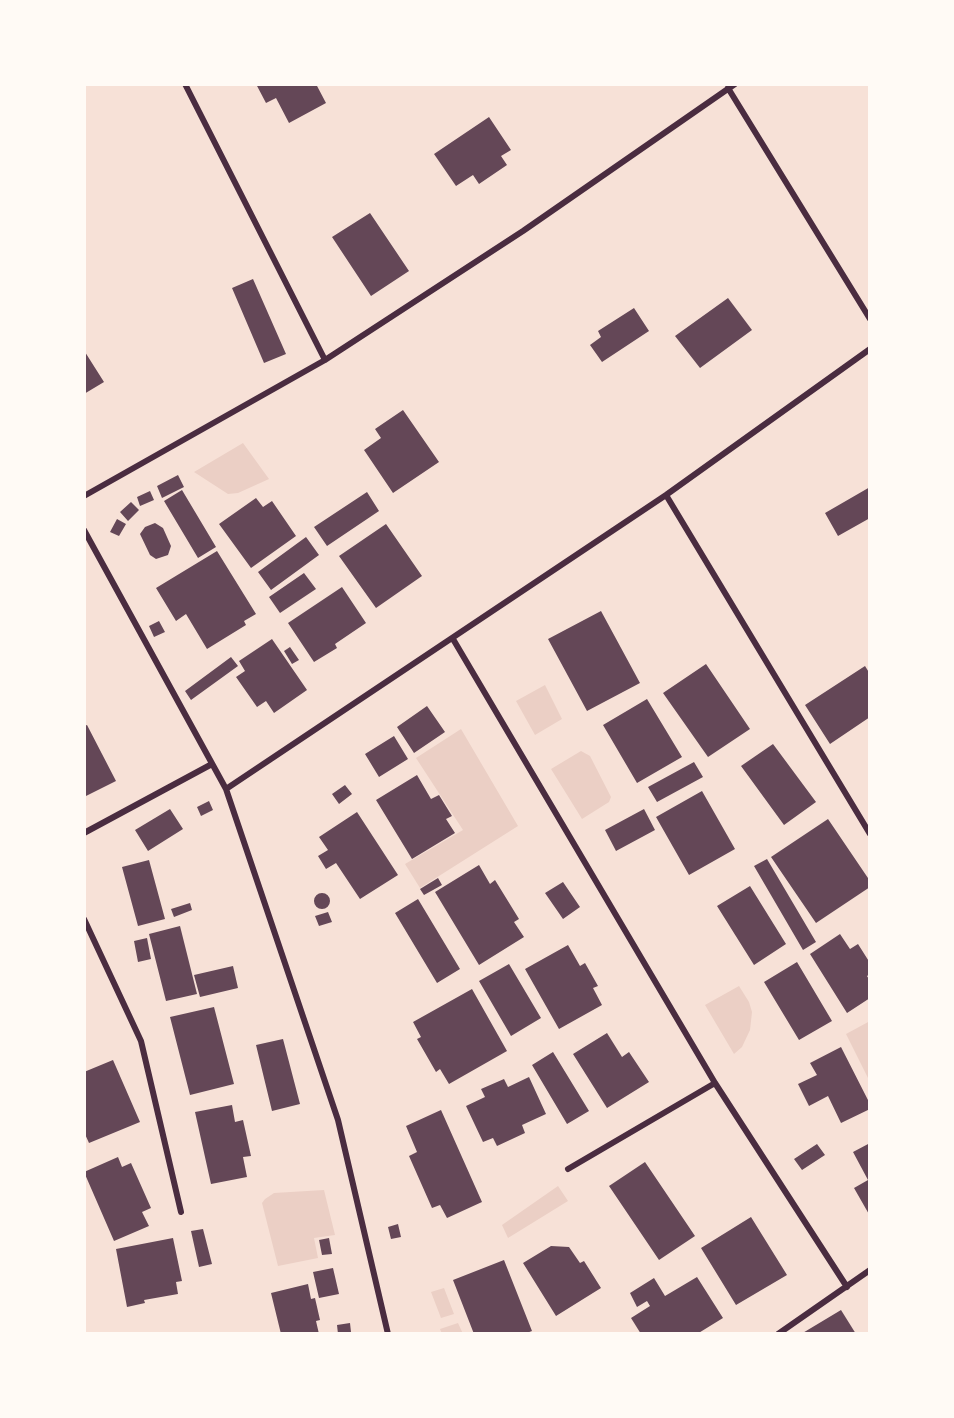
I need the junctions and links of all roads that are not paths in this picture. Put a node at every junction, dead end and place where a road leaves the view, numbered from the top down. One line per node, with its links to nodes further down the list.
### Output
1 (185, 84): 6 (street)
2 (735, 84): 3 (street)
3 (728, 88): 4 (street); 6 (street)
4 (870, 319)
5 (870, 349): 7 (street)
6 (325, 360): 8 (street)
7 (666, 495): 10 (street); 14 (street)
8 (84, 496)
9 (84, 530): 11 (street)
10 (453, 639): 12 (street); 16 (street)
11 (212, 764): 12 (street); 13 (street)
12 (226, 789): 21 (street)
13 (84, 833)
14 (870, 834)
15 (84, 919): 18 (street)
16 (715, 1083): 17 (street); 20 (street)
17 (568, 1169)
18 (181, 1212)
19 (870, 1270): 20 (street)
20 (847, 1287): 22 (street)
21 (388, 1334)
22 (777, 1334)

